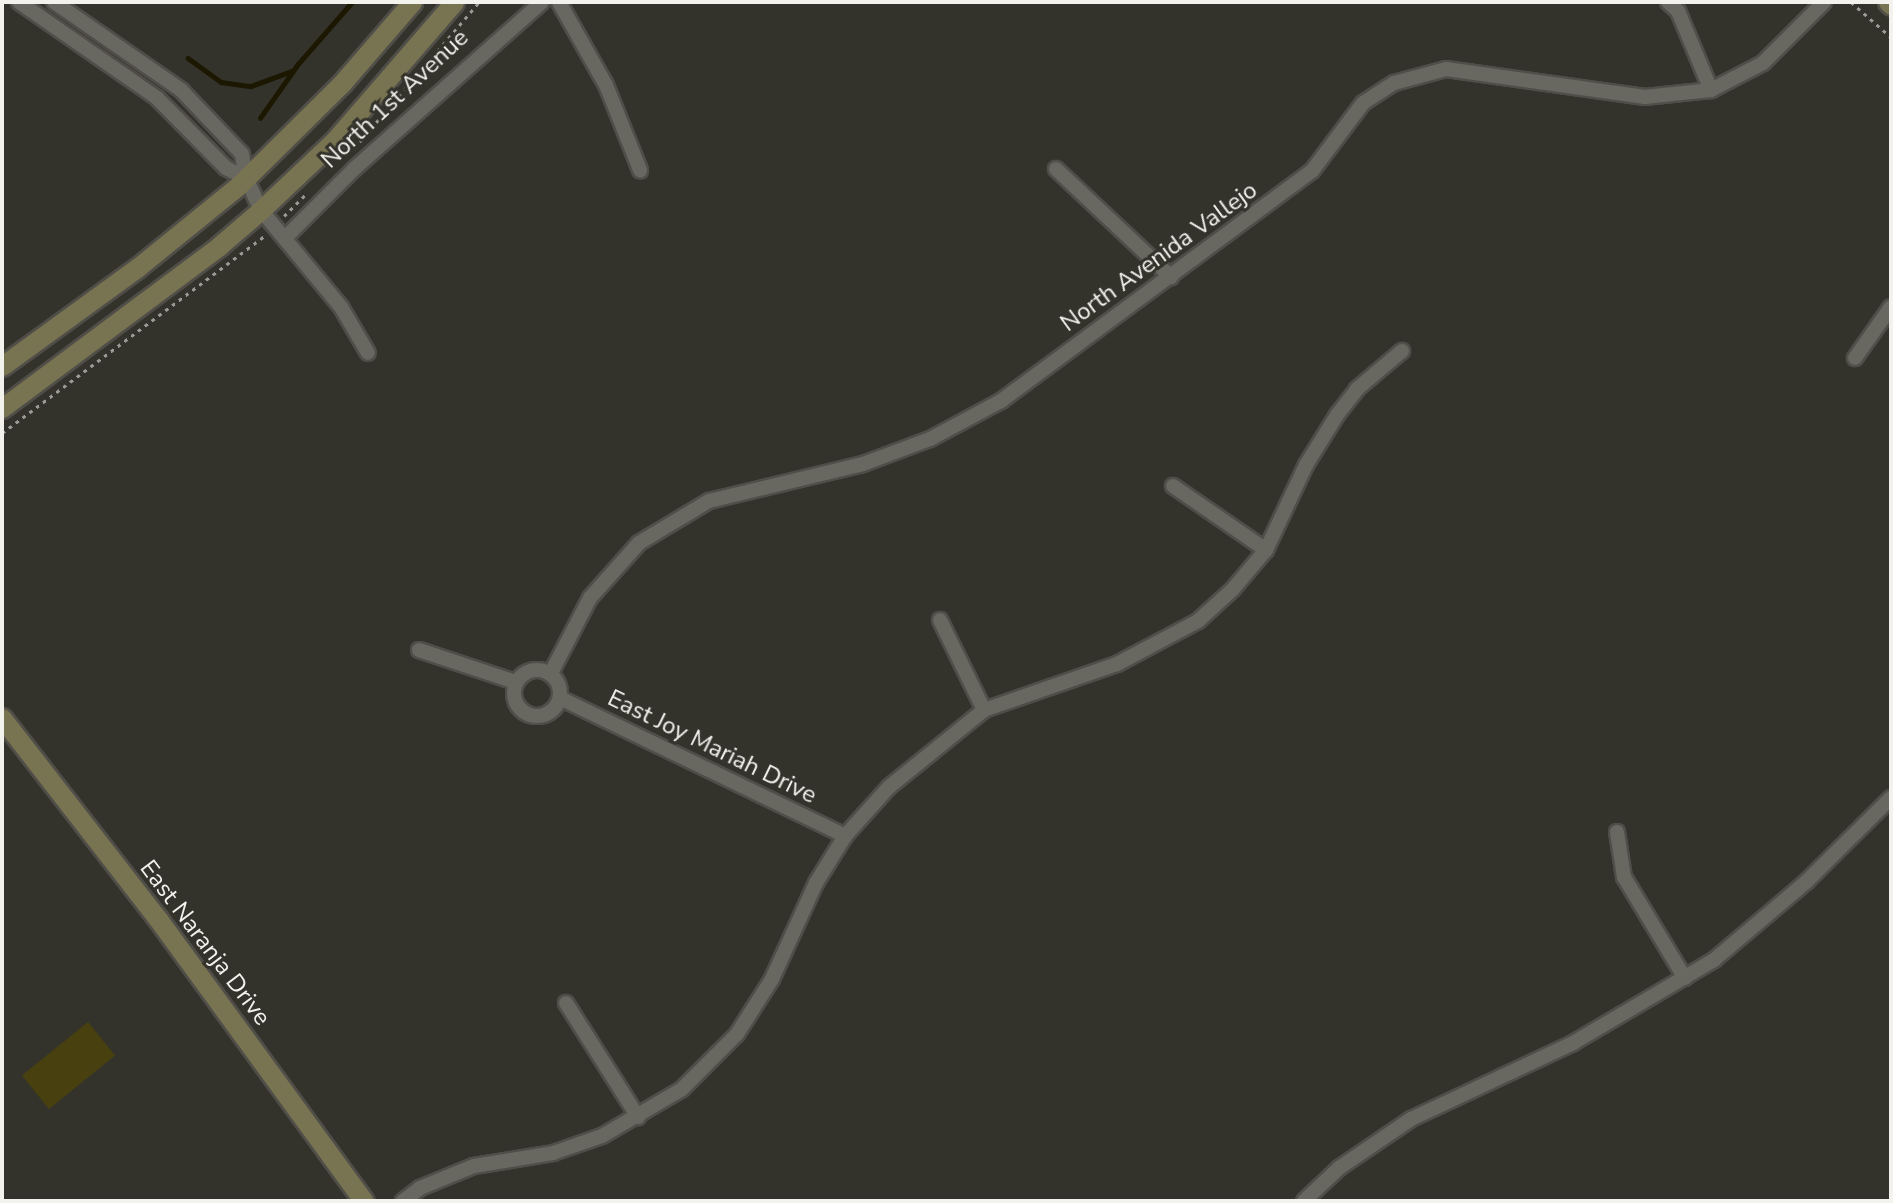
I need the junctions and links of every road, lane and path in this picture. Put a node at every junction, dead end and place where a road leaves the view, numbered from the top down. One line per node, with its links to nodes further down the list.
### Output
1 (19, 2): 16 (street)
2 (54, 2): 16 (street)
3 (412, 2): 16 (main road, North 1st Avenue)
4 (454, 2): 18 (main road, North 1st Avenue)
5 (479, 2): 13 (path)
6 (541, 2): 20 (street, North 1st Avenue)
7 (559, 2): 15 (street)
8 (1668, 2): 12 (street)
9 (1824, 2): 12 (street, North Avenida Vallejo)
10 (1851, 2): 11 (path)
11 (1891, 37)
12 (1711, 90): 22 (street, North Avenida Vallejo)
13 (351, 150)
14 (1056, 169): 22 (street)
15 (640, 170)
16 (246, 178): 18 (street); 27 (main road, North 1st Avenue)
17 (315, 185): 19 (path)
18 (261, 210): 20 (street); 28 (main road, North 1st Avenue)
19 (288, 212)
20 (286, 237): 25 (street)
21 (255, 244): 29 (path)
22 (1171, 276): 34 (street, North Avenida Vallejo)
23 (1891, 307): 26 (street)
24 (1402, 351): 31 (street)
25 (368, 353)
26 (1855, 358)
27 (2, 366)
28 (2, 408)
29 (2, 433)
30 (1173, 486): 31 (street)
31 (1266, 550): 37 (street)
32 (940, 620): 37 (street)
33 (419, 650): 35 (street)
34 (551, 673): 35 (street); 36 (street)
35 (516, 682): 36 (street)
36 (560, 698): 41 (street, East Joy Mariah Drive)
37 (984, 710): 41 (street)
38 (2, 718): 45 (main road, East Naranja Drive)
39 (1891, 798): 42 (street)
40 (1617, 832): 42 (street)
41 (845, 836): 44 (street)
42 (1685, 978): 47 (street)
43 (566, 1003): 44 (street)
44 (638, 1117): 46 (street)
45 (364, 1201)
46 (402, 1201)
47 (1304, 1201)

